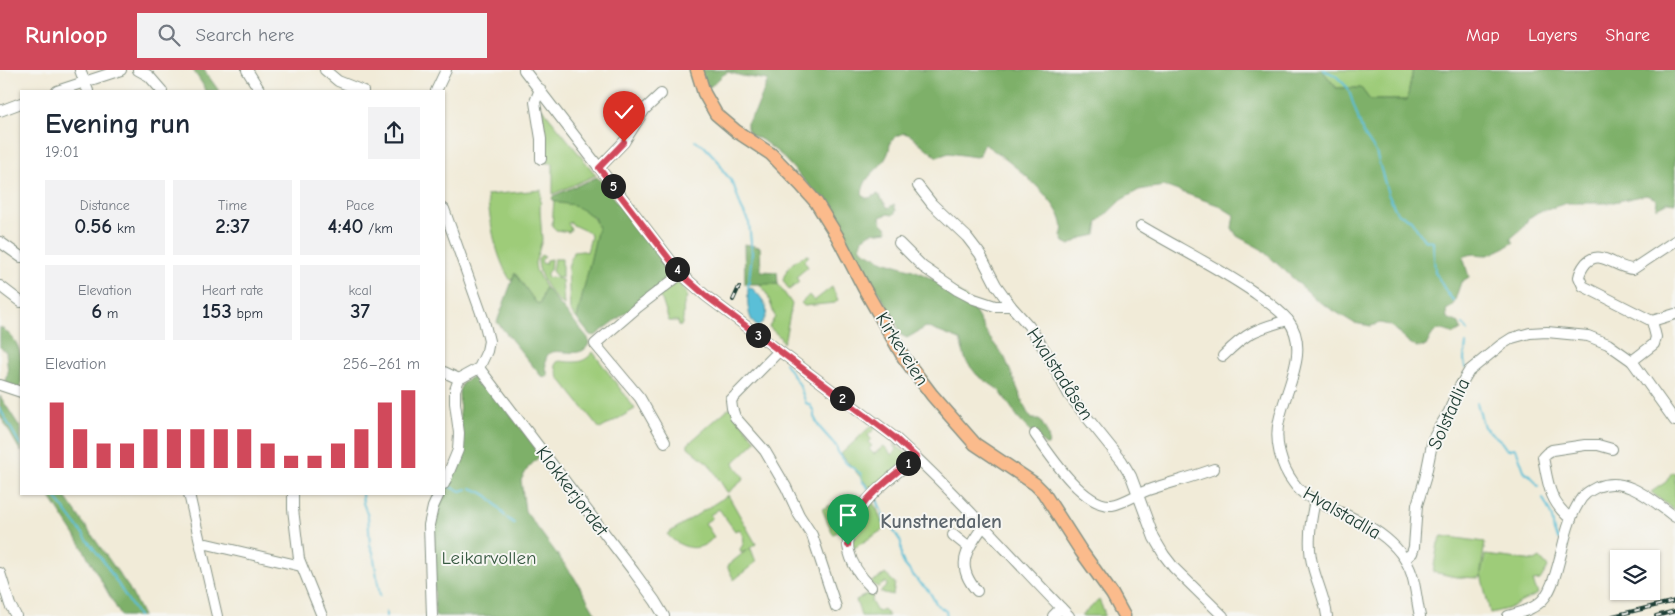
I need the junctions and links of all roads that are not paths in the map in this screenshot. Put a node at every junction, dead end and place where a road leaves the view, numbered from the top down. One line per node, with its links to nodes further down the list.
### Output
1 (80, 70): 9 (street)
2 (121, 70): 9 (street)
3 (138, 70): 12 (street)
4 (247, 70): 13 (street)
5 (325, 70): 14 (street)
6 (446, 70): 15 (street)
7 (524, 70): 10 (street)
8 (697, 70): 76 (main road, Kirkeveien)
9 (86, 87): 11 (street)
10 (540, 89): 19 (street); 20 (street)
11 (65, 90)
12 (161, 90)
13 (259, 90)
14 (360, 90)
15 (436, 90)
16 (661, 94): 20 (street)
17 (20, 103): 18 (street)
18 (0, 111)
19 (541, 159)
20 (599, 168): 28 (street)
21 (918, 186): 31 (street, Hvalstadåsen)
22 (445, 212): 38 (street)
23 (1142, 226): 33 (street, Hvalstadlia)
24 (0, 242): 27 (street)
25 (1675, 242): 34 (street)
26 (900, 243): 31 (street)
27 (20, 257)
28 (681, 274): 35 (street); 45 (street)
29 (0, 286): 30 (street)
30 (20, 301)
31 (1011, 306): 51 (street, Hvalstadåsen)
32 (1675, 314): 34 (street)
33 (1288, 320): 36 (street); 55 (street, Hvalstadlia)
34 (1652, 321): 37 (street)
35 (778, 351): 47 (street); 67 (street)
36 (1223, 356)
37 (1632, 361): 43 (street, Solstadlia); 62 (street, Solstadlia)
38 (479, 368): 40 (street); 73 (street, Klokkerjordet)
39 (445, 372): 40 (street)
40 (459, 379): 48 (street)
41 (0, 385): 42 (street)
42 (20, 392)
43 (1675, 421)
44 (1035, 434): 51 (street)
45 (665, 442)
46 (1612, 449): 57 (street)
47 (916, 457): 58 (street); 65 (street)
48 (448, 464): 50 (street)
49 (1214, 469): 51 (street)
50 (445, 479)
51 (1138, 494): 77 (street, Hvalstadåsen)
52 (189, 495): 60 (street)
53 (293, 495): 63 (street)
54 (439, 495): 72 (street)
55 (1315, 501): 62 (street, Hvalstadlia); 78 (street)
56 (1675, 517): 57 (street)
57 (1571, 519): 80 (street)
58 (984, 526): 61 (street); 68 (street)
59 (953, 534): 61 (street)
60 (201, 546): 63 (street); 70 (street)
61 (968, 548): 66 (street)
62 (1405, 559): 79 (street)
63 (301, 566): 71 (street)
64 (0, 573): 69 (street)
65 (871, 587)
66 (977, 590)
67 (836, 607)
68 (1061, 608): 74 (street); 75 (street)
69 (16, 616)
70 (217, 616)
71 (322, 616)
72 (432, 616)
73 (664, 616)
74 (1054, 616)
75 (1070, 616)
76 (1124, 616)
77 (1223, 616)
78 (1327, 616)
79 (1420, 616)
80 (1508, 616)

